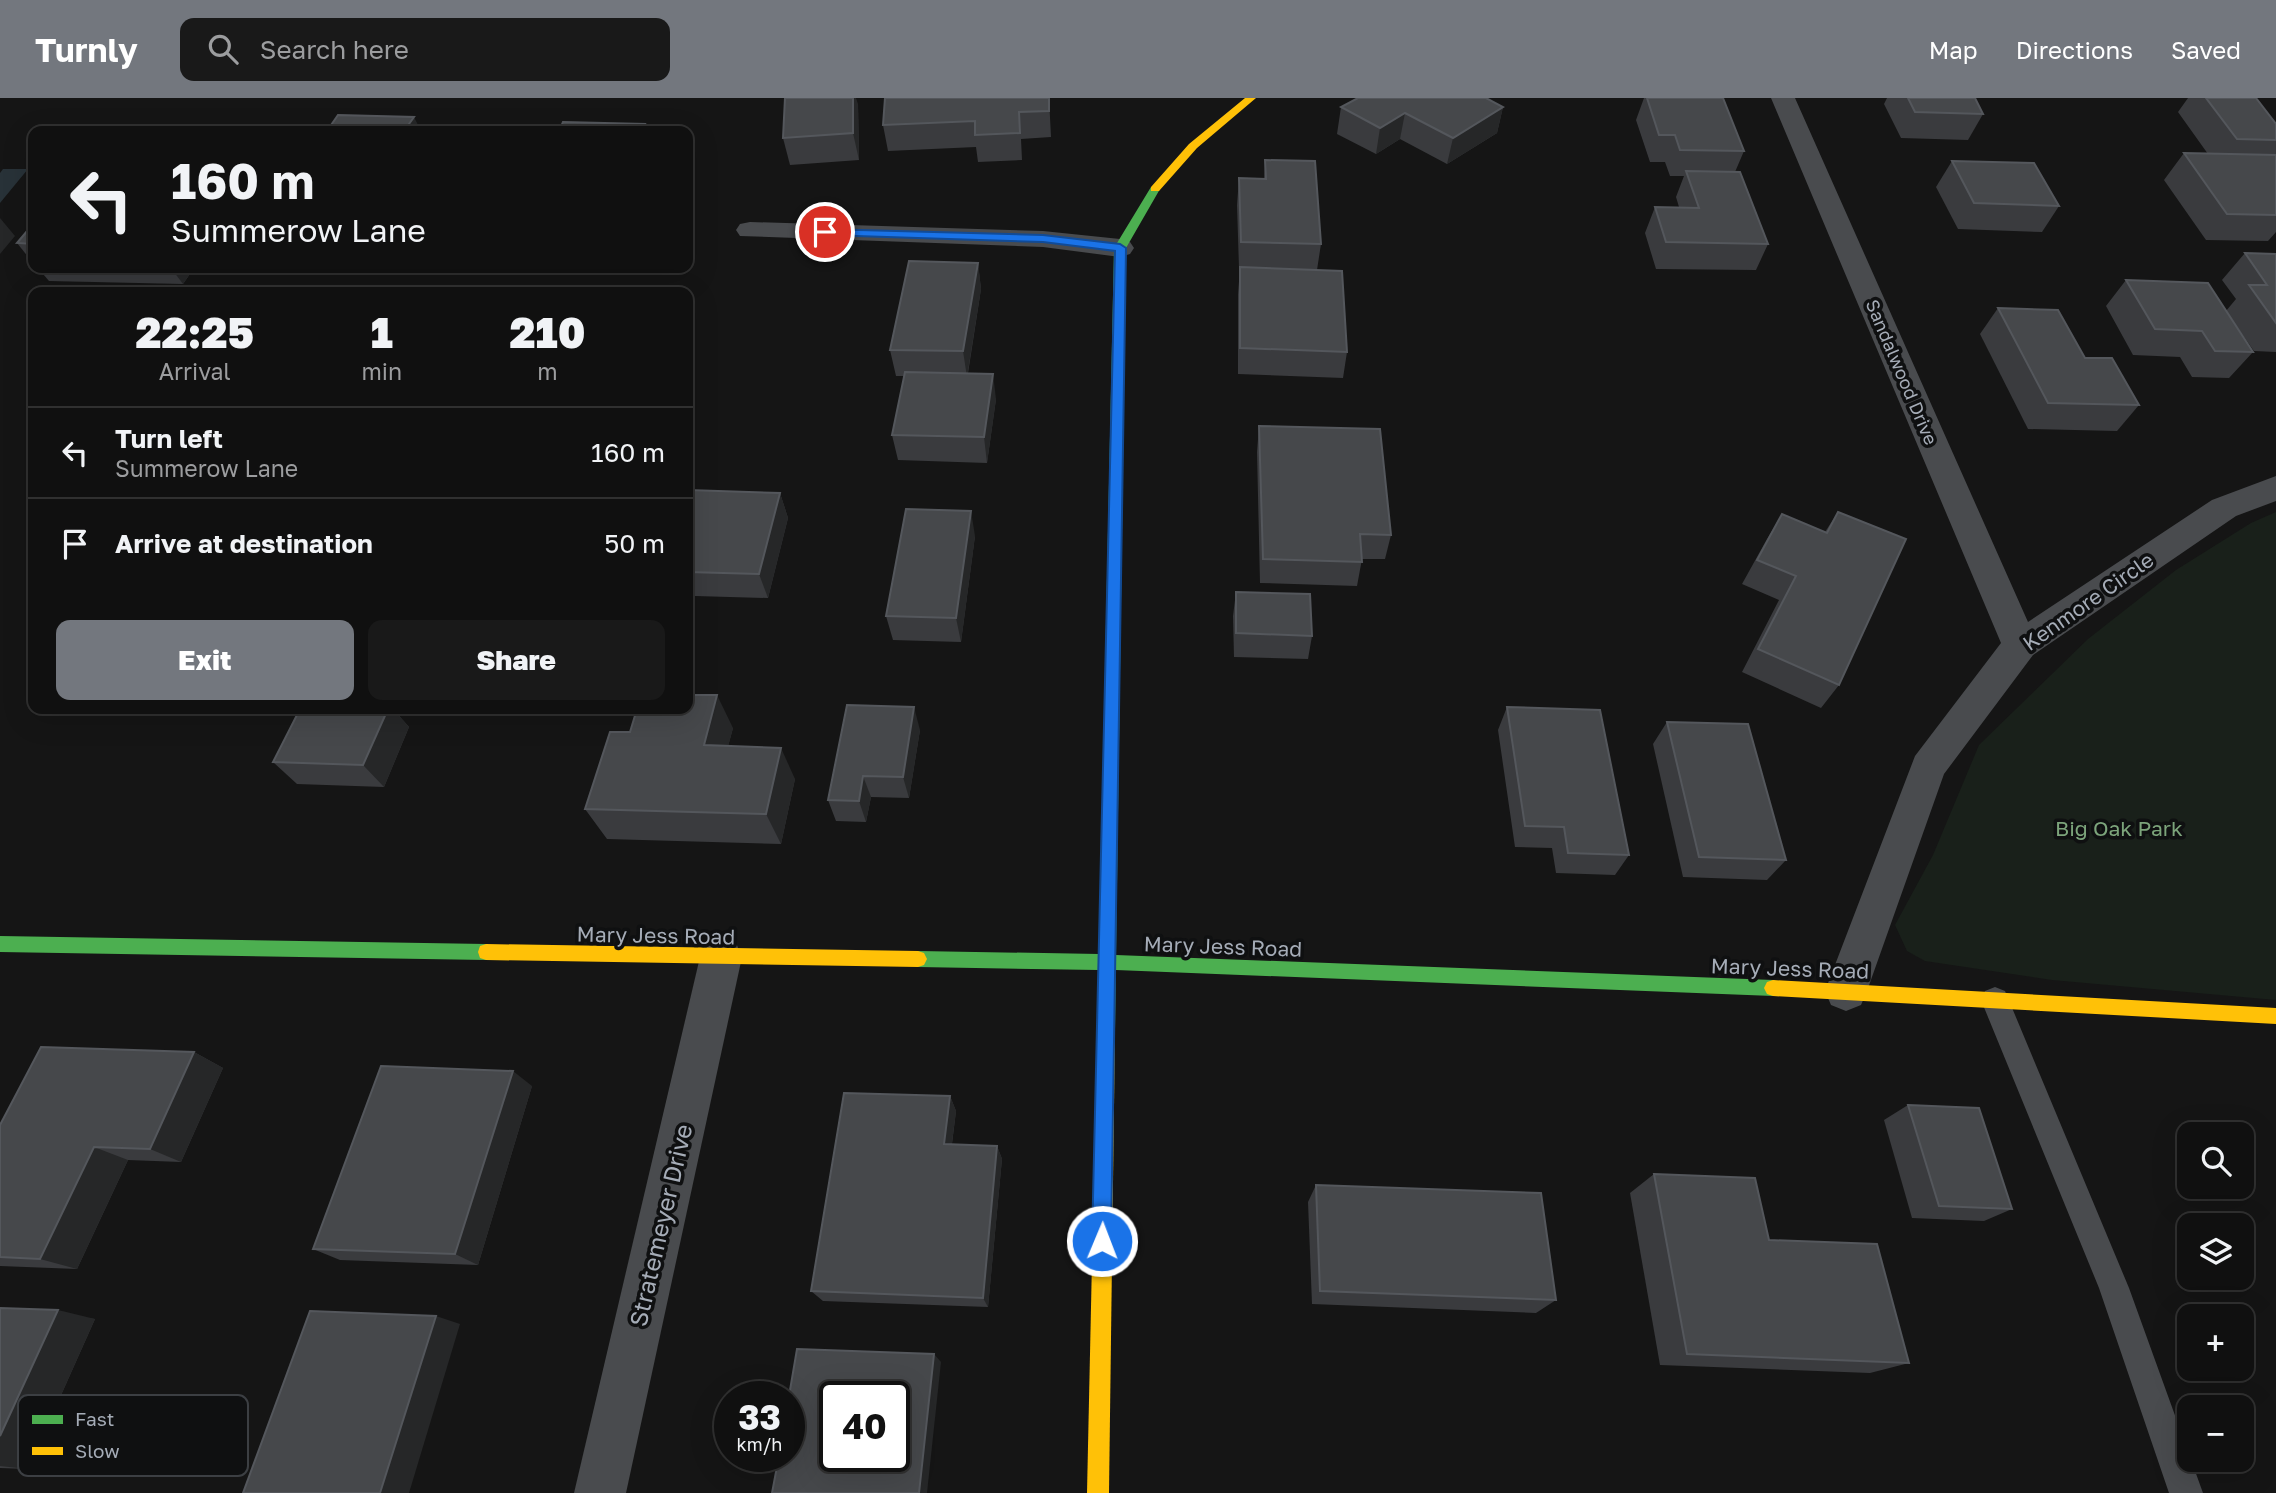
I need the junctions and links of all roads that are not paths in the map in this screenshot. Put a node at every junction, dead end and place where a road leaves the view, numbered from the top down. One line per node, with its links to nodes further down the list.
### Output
1 (1251, 98): 4 (street)
2 (1783, 98): 6 (street, Sandalwood Drive)
3 (750, 230): 4 (street)
4 (1120, 248): 9 (street)
5 (2276, 488): 6 (street, Kenmore Circle)
6 (2020, 645): 10 (street, Kenmore Circle)
7 (0, 944): 8 (street, Mary Jess Road)
8 (721, 957): 9 (street, Mary Jess Road); 13 (street, Stratemeyer Drive)
9 (1106, 962): 10 (street, Mary Jess Road); 14 (street)
10 (1846, 991): 11 (street, Mary Jess Road)
11 (1995, 1000): 12 (street, Mary Jess Road); 15 (lane)
12 (2276, 1016)
13 (600, 1493)
14 (1098, 1493)
15 (2186, 1493)

